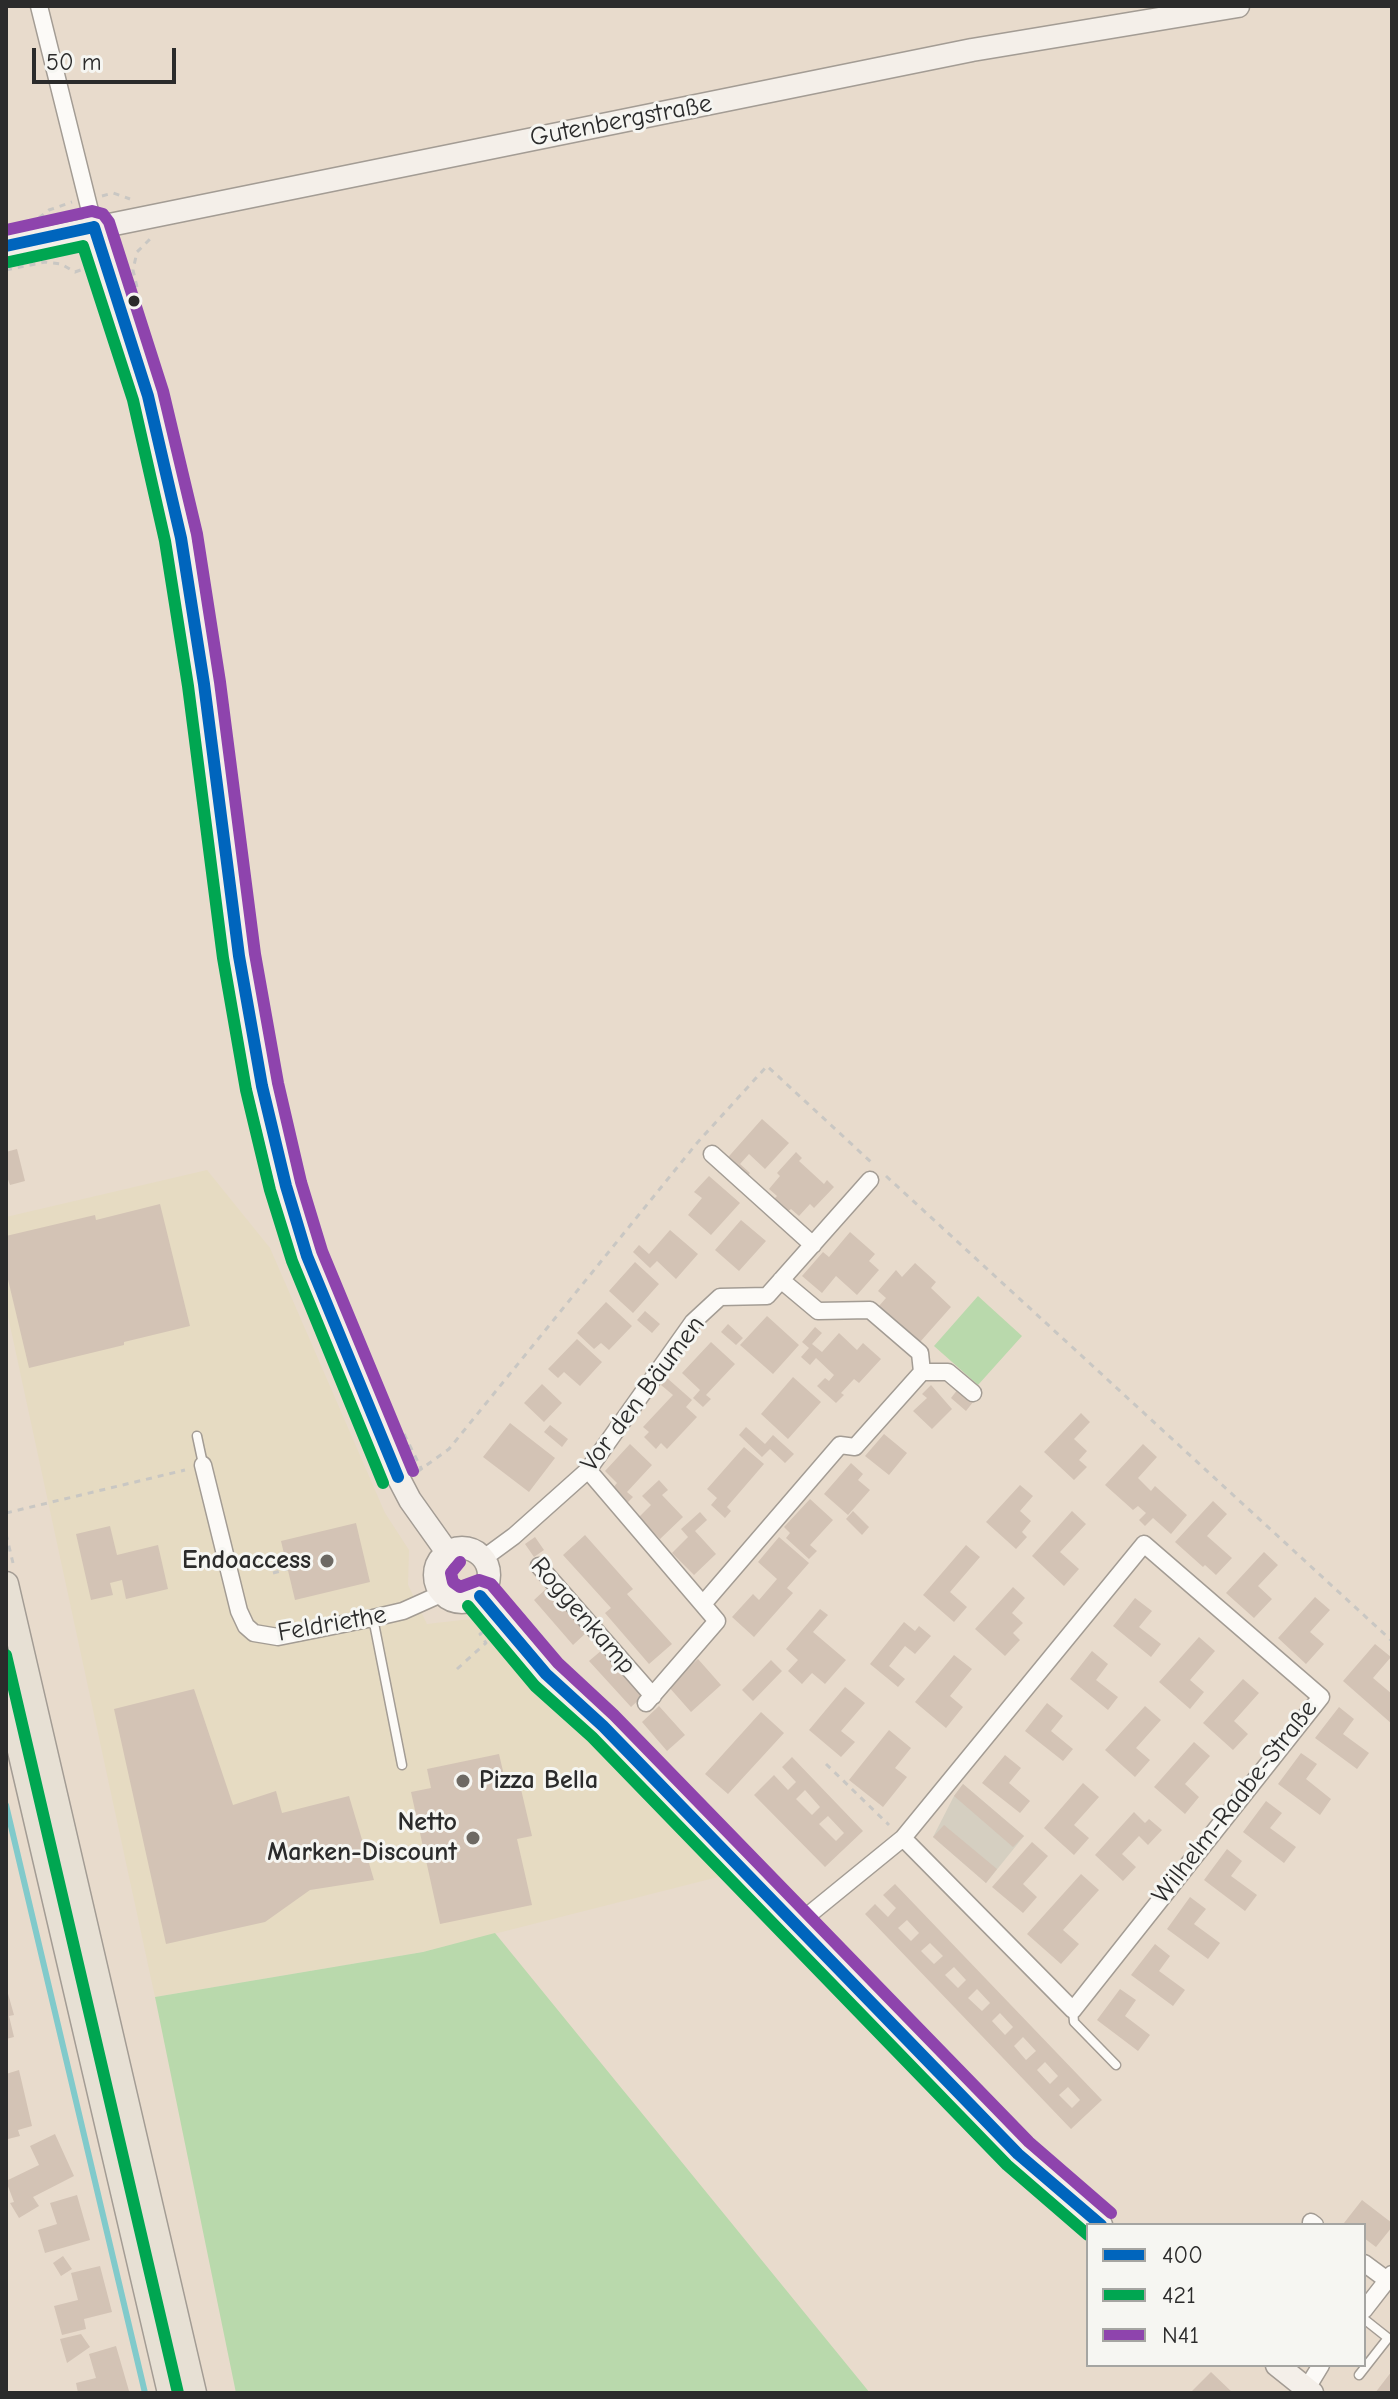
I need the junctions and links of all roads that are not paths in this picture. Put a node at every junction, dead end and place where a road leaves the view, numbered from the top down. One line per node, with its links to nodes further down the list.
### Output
1 (39, 6): 4 (street)
2 (1238, 6): 3 (street, Gutenbergstraße)
3 (1163, 11): 4 (street, Gutenbergstraße)
4 (94, 227): 5 (street, Gutenbergstraße); 15 (street)
5 (6, 246)
6 (712, 1154): 8 (street)
7 (870, 1180): 8 (street, Vor den Bäumen)
8 (813, 1245): 9 (street, Vor den Bäumen)
9 (781, 1280): 10 (street); 14 (street, Vor den Bäumen)
10 (922, 1372): 11 (street); 21 (street)
11 (973, 1393)
12 (197, 1436): 13 (lane)
13 (203, 1465): 22 (street, Feldriethe)
14 (588, 1470): 16 (street, Vor den Bäumen); 21 (street)
15 (447, 1552): 16 (street); 19 (street)
16 (484, 1558): 20 (street)
17 (539, 1566): 21 (street, Roggenkamp)
18 (6, 1584): 41 (main road)
19 (441, 1594): 20 (street); 22 (street, Feldriethe)
20 (480, 1596): 26 (street)
21 (703, 1604)
22 (373, 1618): 24 (lane)
23 (6, 1691): 40 (main road)
24 (402, 1765)
25 (903, 1838): 26 (street, Wilhelm-Raabe-Straße); 27 (street); 27 (street, Wilhelm-Raabe-Straße)
26 (795, 1926): 29 (street)
27 (1073, 2010): 28 (lane)
28 (1116, 2065)
29 (1099, 2223)
30 (1366, 2264): 31 (street)
31 (1390, 2277): 32 (street)
32 (1366, 2307)
33 (1366, 2321): 34 (lane)
34 (1366, 2366)
35 (1279, 2367): 39 (street)
36 (1320, 2367): 39 (street)
37 (1365, 2367): 38 (lane)
38 (1359, 2375)
39 (1308, 2392)
40 (170, 2393)
41 (194, 2393)

